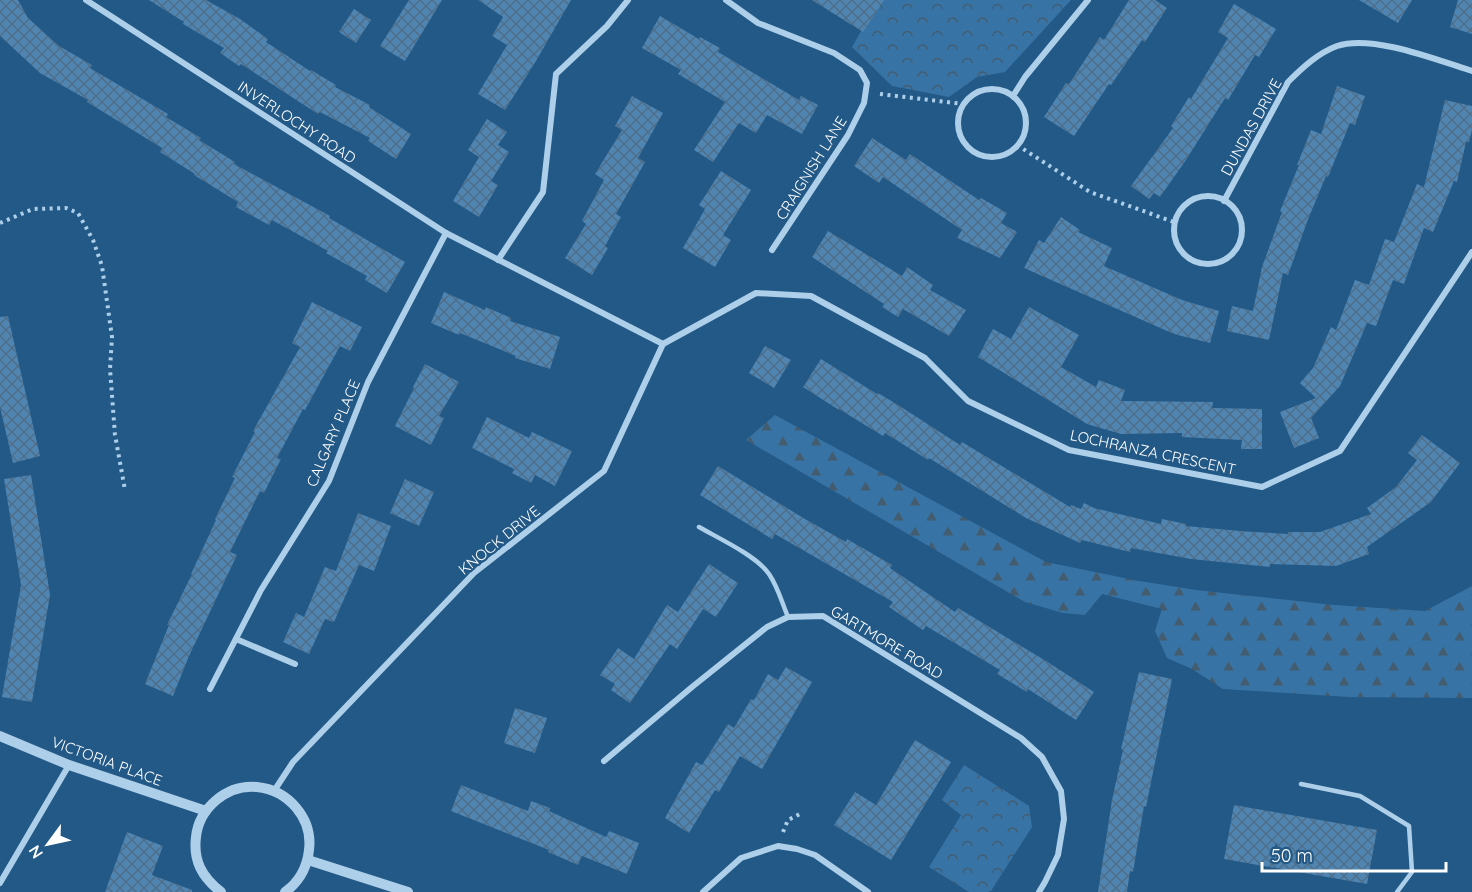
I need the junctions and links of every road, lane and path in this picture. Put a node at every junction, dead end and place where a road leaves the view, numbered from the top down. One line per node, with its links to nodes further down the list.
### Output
1 (86, 0): 13 (street, INVERLOCHY ROAD)
2 (628, 0): 16 (street)
3 (726, 0): 6 (street)
4 (1088, 0): 7 (street)
5 (1472, 71): 10 (street, DUNDAS DRIVE)
6 (865, 93): 8 (path); 14 (street, CRAIGNISH LANE)
7 (1013, 96): 8 (street); 9 (street)
8 (963, 104): 9 (street)
9 (1017, 146): 11 (path)
10 (1224, 201): 11 (street); 11 (street)
11 (1174, 222)
12 (0, 223): 18 (path)
13 (446, 233): 16 (street, INVERLOCHY ROAD); 21 (street, CALGARY PLACE)
14 (772, 250)
15 (1472, 252): 17 (street, LOCHRANZA CRESCENT)
16 (498, 260): 17 (street, INVERLOCHY ROAD)
17 (663, 344): 28 (street, KNOCK DRIVE)
18 (125, 490)
19 (699, 527): 20 (lane)
20 (788, 617): 25 (street, GARTMORE ROAD); 39 (street, GARTMORE ROAD)
21 (236, 639): 22 (street); 23 (street, CALGARY PLACE)
22 (295, 664)
23 (210, 688)
24 (0, 736): 26 (street, VICTORIA PLACE)
25 (604, 761)
26 (69, 765): 29 (street, VICTORIA PLACE); 33 (street)
27 (1301, 784): 40 (lane)
28 (274, 791): 29 (street); 32 (street)
29 (206, 811): 34 (street)
30 (800, 814): 31 (path)
31 (778, 846): 37 (street); 38 (street)
32 (308, 860): 35 (street); 36 (street)
33 (0, 883)
34 (221, 892)
35 (285, 892)
36 (408, 892)
37 (703, 892)
38 (868, 892)
39 (1039, 892)
40 (1397, 892)

